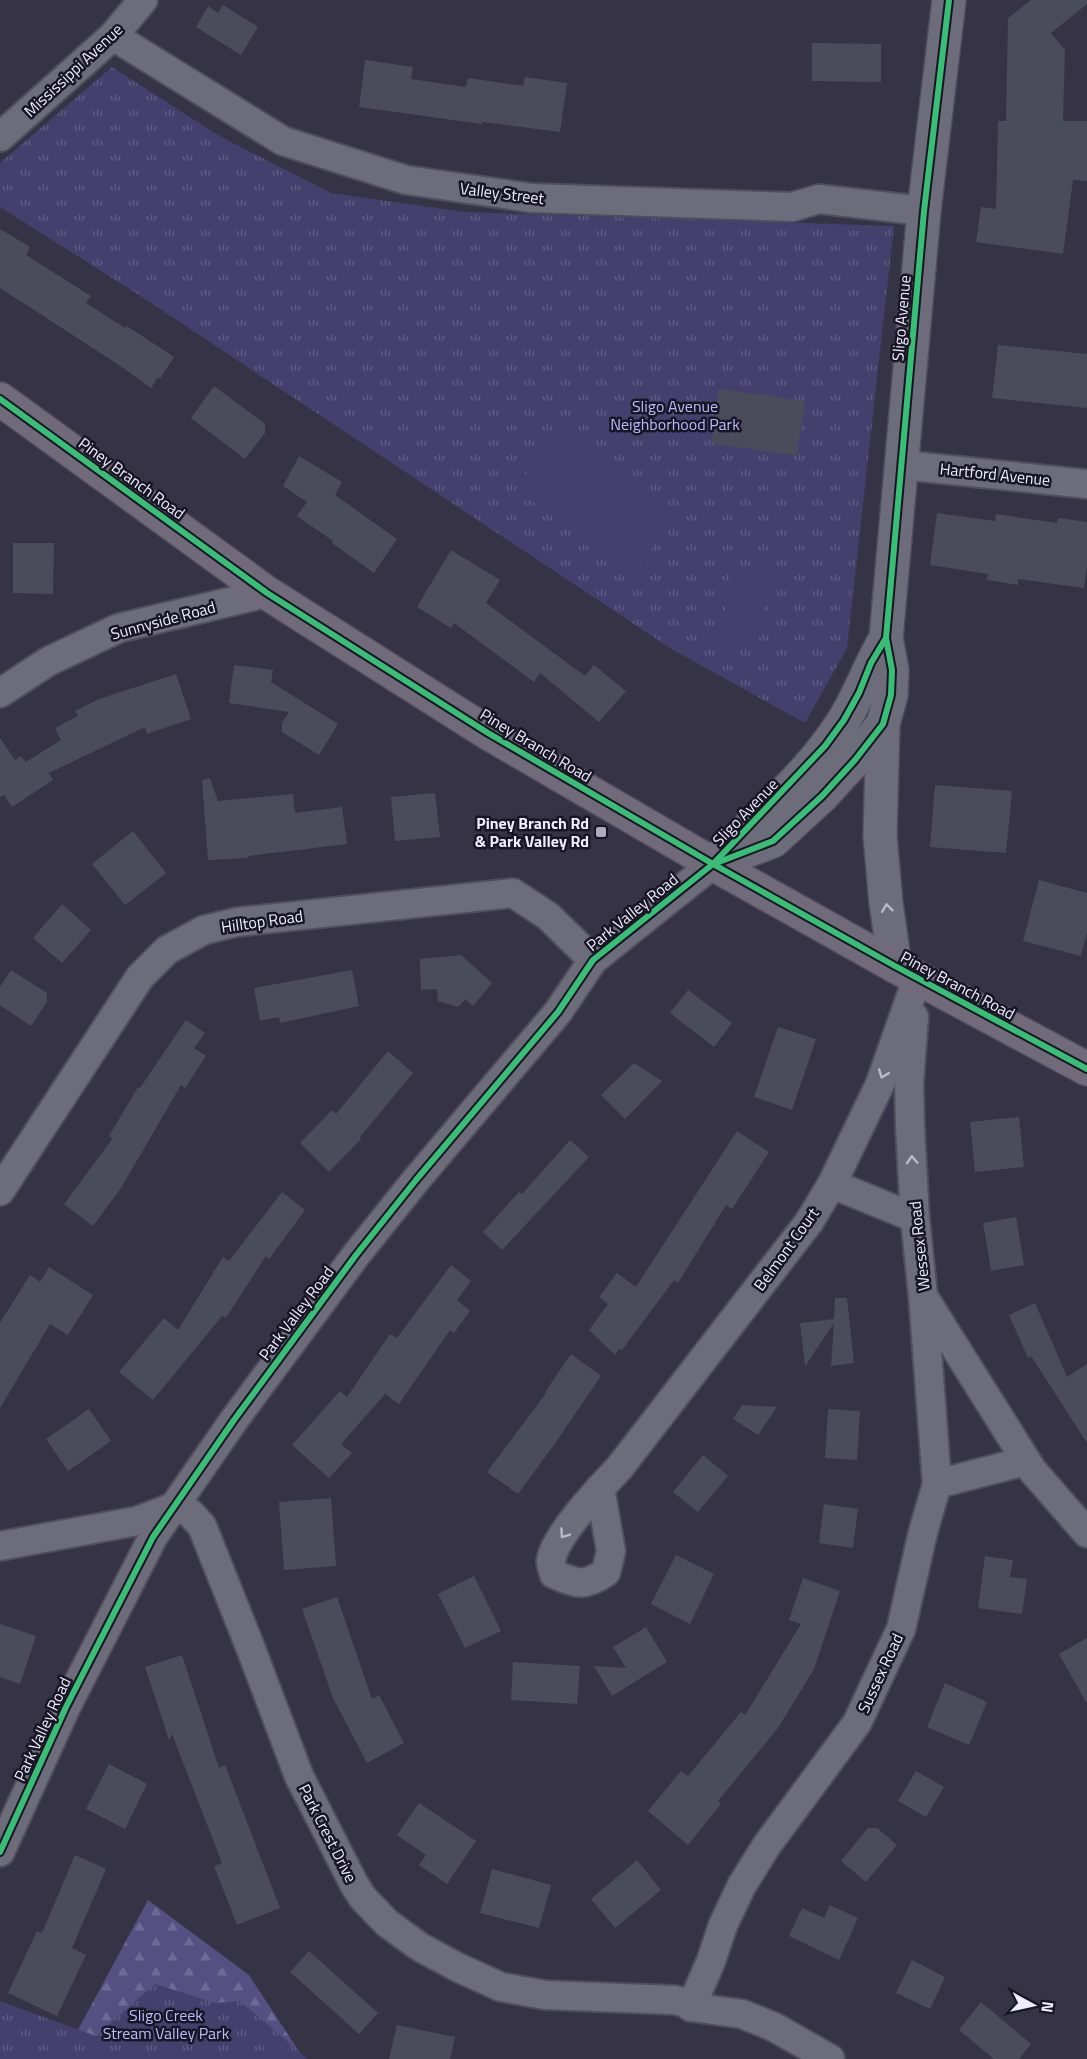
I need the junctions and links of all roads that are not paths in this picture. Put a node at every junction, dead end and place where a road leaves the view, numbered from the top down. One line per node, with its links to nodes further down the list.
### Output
1 (142, 0): 3 (street, Mississippi Avenue)
2 (949, 0): 5 (street, Sligo Avenue)
3 (113, 36): 4 (street, Mississippi Avenue); 5 (street, Valley Street)
4 (0, 137)
5 (924, 212): 7 (street, Sligo Avenue)
6 (0, 399): 9 (main road, Piney Branch Road)
7 (902, 465): 8 (street, Hartford Avenue); 10 (street, Sligo Avenue)
8 (1087, 484)
9 (267, 594): 11 (street, Sunnyside Road); 13 (main road, Piney Branch Road)
10 (886, 638): 12 (street, Sligo Avenue); 13 (street, Sligo Avenue)
11 (0, 693)
12 (883, 724): 13 (street, Sligo Avenue); 15 (street, one-way to 12)
13 (713, 864): 14 (street, Park Valley Road); 15 (main road, Piney Branch Road)
14 (593, 960): 18 (street, Hilltop Road); 24 (street, Park Valley Road)
15 (906, 973): 16 (main road, Piney Branch Road); 17 (street, Belmont Court, one-way to 17); 19 (street, Wessex Road, one-way to 15)
16 (1087, 1069)
17 (832, 1184): 19 (street); 23 (street, Belmont Court)
18 (0, 1191)
19 (915, 1218): 20 (street, Wessex Road)
20 (923, 1296): 21 (street, Wessex Road); 22 (street, Sussex Road)
21 (1026, 1461): 22 (street); 25 (street, Wessex Road)
22 (937, 1484): 28 (street, Sussex Road)
23 (600, 1488)
24 (176, 1506): 26 (street); 27 (street, Park Valley Road); 28 (street, Park Crest Drive)
25 (1087, 1533)
26 (0, 1546)
27 (0, 1852)
28 (691, 2007): 29 (street, Park Crest Drive)
29 (830, 2059)

